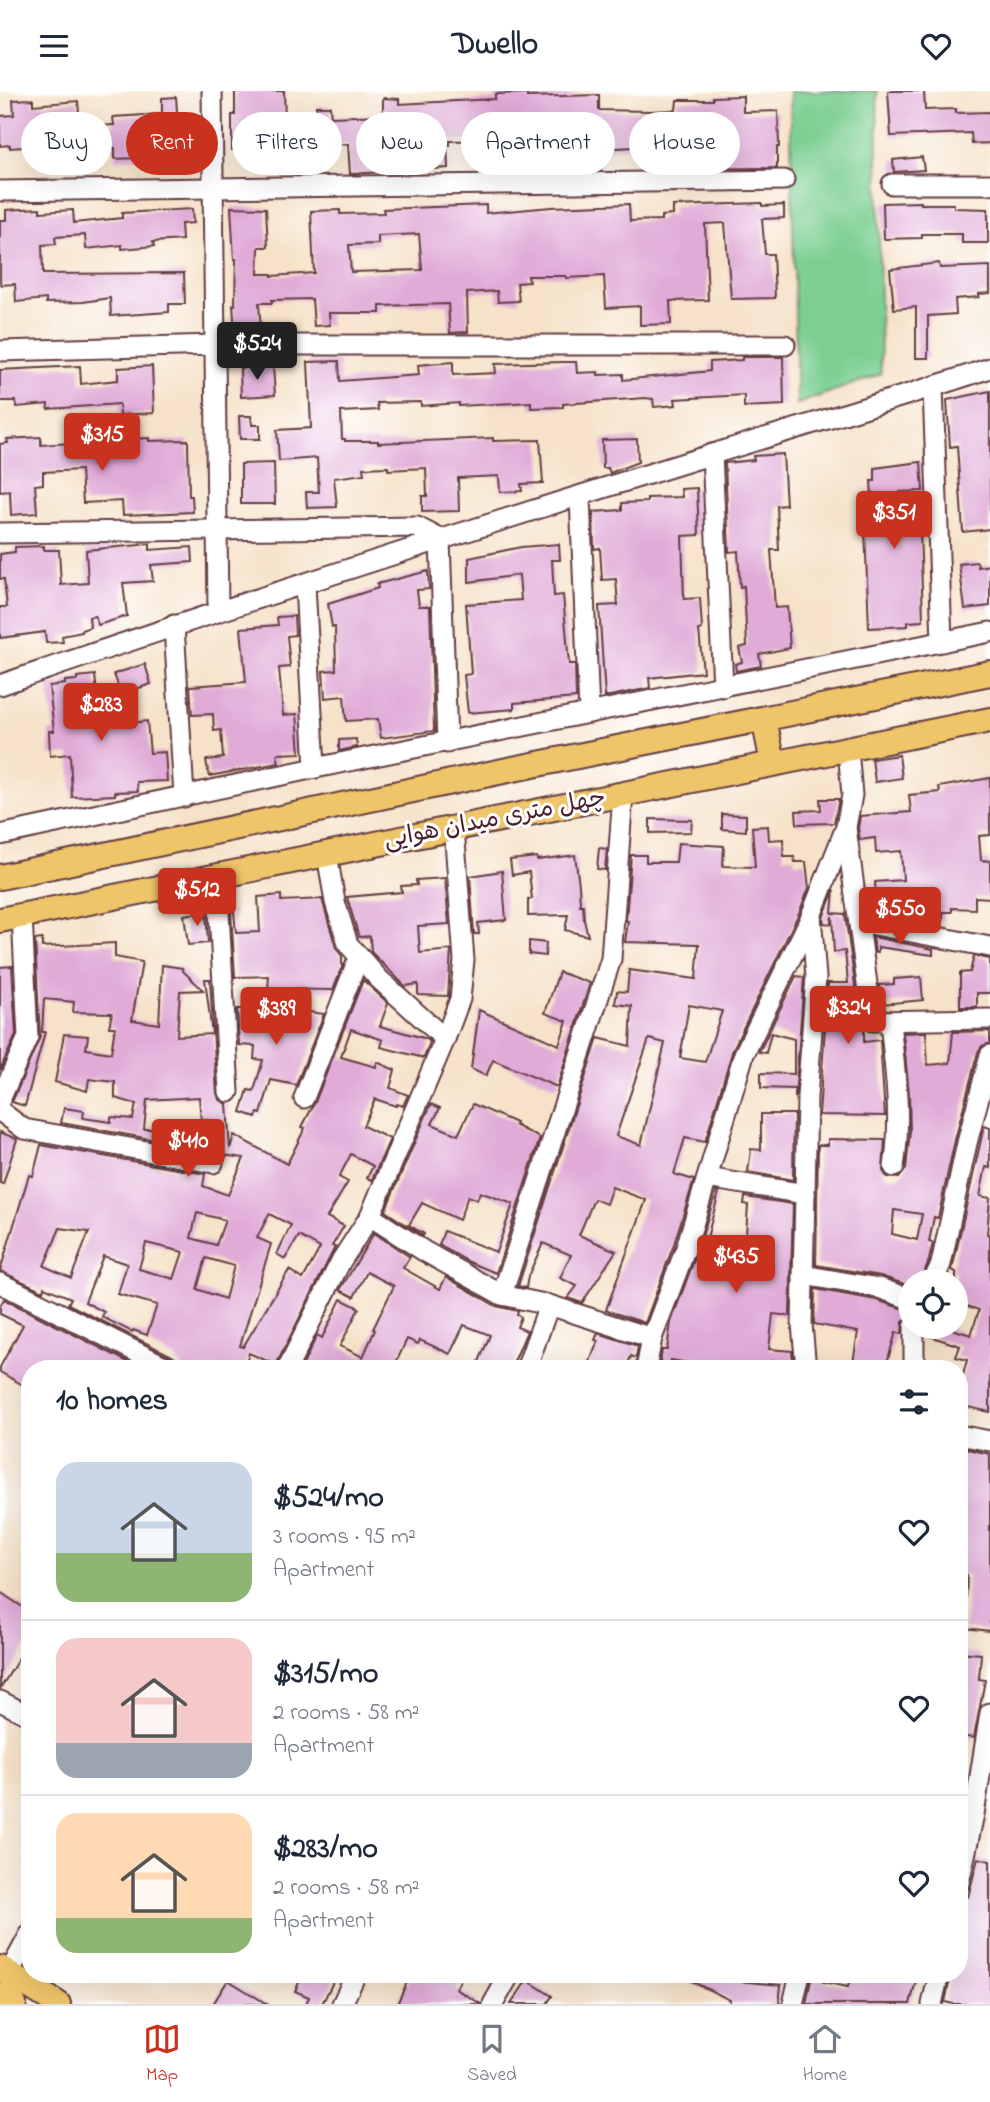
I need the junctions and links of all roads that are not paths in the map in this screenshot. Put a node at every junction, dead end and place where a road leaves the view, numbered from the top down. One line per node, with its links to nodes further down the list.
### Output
1 (212, 91): 5 (street)
2 (785, 180): 5 (street)
3 (892, 184): 4 (street)
4 (990, 184)
5 (213, 188): 6 (street); 7 (street)
6 (0, 191)
7 (215, 345): 8 (street); 9 (street); 14 (street)
8 (785, 345)
9 (0, 351)
10 (990, 368): 11 (street)
11 (933, 387): 12 (street); 21 (street)
12 (712, 454): 13 (street); 24 (street)
13 (580, 497): 16 (street); 25 (street)
14 (217, 529): 15 (street); 16 (street); 18 (street)
15 (0, 533)
16 (440, 539): 17 (street); 28 (street)
17 (305, 585): 18 (street); 31 (street)
18 (218, 610): 19 (street)
19 (174, 625): 23 (street); 33 (street)
20 (990, 632): 21 (street)
21 (942, 642): 24 (street)
22 (990, 673): 26 (main road)
23 (0, 685)
24 (723, 687): 25 (street)
25 (589, 713): 28 (street)
26 (764, 719): 30 (main road); 39 (main road)
27 (990, 720): 29 (main road, چهل متری میدان هوایی)
28 (447, 743): 31 (street)
29 (848, 749): 30 (main road, چهل متری میدان هوایی); 34 (street)
30 (773, 763): 32 (main road, چهل متری میدان هوایی)
31 (315, 768): 33 (street)
32 (623, 794): 35 (main road, چهل متری میدان هوایی); 61 (street)
33 (184, 797): 36 (street)
34 (846, 827): 40 (street); 42 (street)
35 (454, 828): 37 (main road, چهل متری میدان هوایی); 47 (street)
36 (0, 835)
37 (327, 854): 38 (main road, چهل متری میدان هوایی); 44 (street)
38 (217, 876): 41 (main road, چهل متری میدان هوایی); 49 (street)
39 (0, 877)
40 (811, 916): 55 (street); 56 (street)
41 (11, 917): 51 (street)
42 (859, 922): 43 (street); 46 (street)
43 (990, 947)
44 (359, 957): 47 (street); 50 (street)
45 (990, 1019): 46 (street)
46 (890, 1022): 54 (street)
47 (445, 1039): 57 (street)
48 (990, 1055): 58 (street)
49 (229, 1092)
50 (304, 1098)
51 (0, 1100)
52 (0, 1111): 53 (street)
53 (213, 1163)
54 (894, 1167)
55 (707, 1178): 56 (street); 64 (street)
56 (805, 1194): 59 (street)
57 (370, 1216): 61 (street); 67 (street)
58 (939, 1269)
59 (803, 1275): 62 (street); 70 (street)
60 (0, 1283): 66 (street)
61 (502, 1295): 63 (street)
62 (898, 1295)
63 (549, 1305): 64 (street); 68 (street)
64 (652, 1338): 69 (street)
65 (914, 1339): 71 (street)
66 (152, 1360)
67 (292, 1360)
68 (529, 1360)
69 (648, 1360)
70 (805, 1360)
71 (915, 1360)
72 (968, 1437): 73 (street)
73 (990, 1441)
74 (0, 1701): 75 (street)
75 (21, 1712)
76 (990, 1713): 77 (street)
77 (968, 1842)
78 (21, 1949): 79 (street)
79 (3, 1979): 84 (main road)
80 (352, 1983): 86 (street)
81 (505, 1983): 87 (street)
82 (798, 1983): 88 (street)
83 (937, 1983): 89 (street)
84 (23, 1999): 85 (main road)
85 (58, 2004)
86 (342, 2004)
87 (493, 2004)
88 (793, 2004)
89 (932, 2004)

